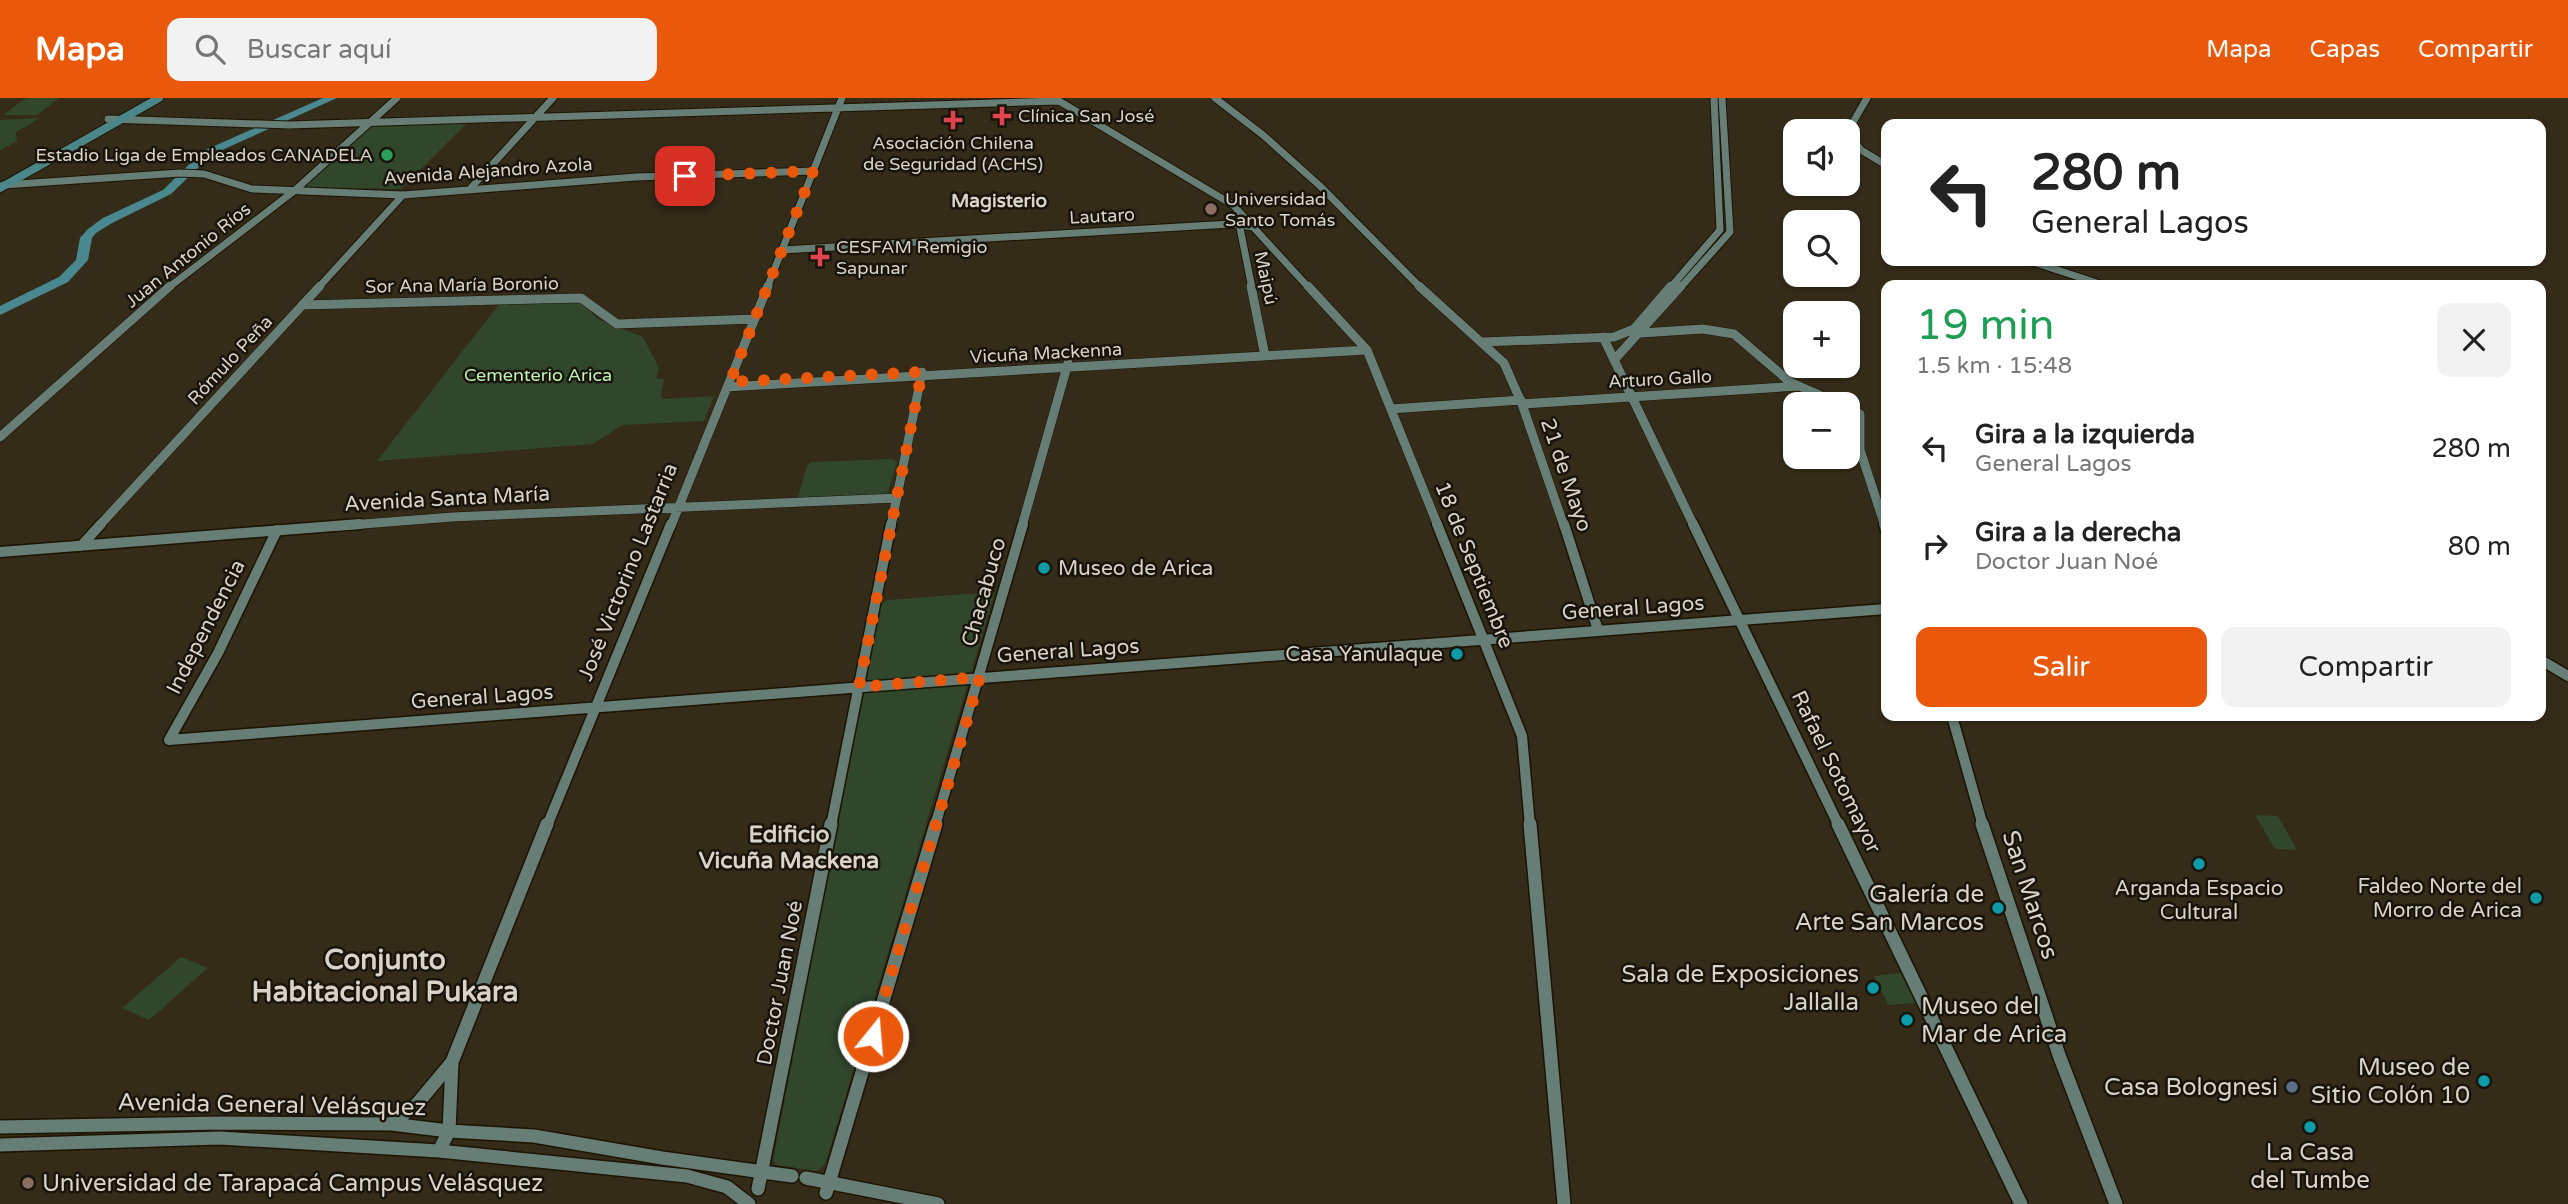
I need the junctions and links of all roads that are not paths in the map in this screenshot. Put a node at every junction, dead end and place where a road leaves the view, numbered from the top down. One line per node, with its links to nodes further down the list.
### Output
1 (147, 98): 15 (main road)
2 (159, 98): 16 (main road)
3 (397, 98): 18 (main road, Juan Antonio Ríos)
4 (553, 98): 14 (main road)
5 (842, 98): 13 (main road, José Victorino Lastarria)
6 (1045, 98): 12 (main road)
7 (1215, 98): 36 (main road, 21 de Mayo)
8 (1714, 98): 34 (main road)
9 (1722, 98): 34 (main road)
10 (1867, 98): 17 (main road)
11 (1056, 99): 12 (main road); 26 (main road, 18 de Septiembre)
12 (1030, 102): 13 (main road)
13 (838, 108): 14 (main road); 21 (main road, José Victorino Lastarria)
14 (536, 117): 18 (main road); 23 (main road)
15 (108, 119): 16 (main road); 22 (main road)
16 (122, 119): 18 (main road); 22 (main road)
17 (1854, 119)
18 (369, 123): 24 (main road, Juan Antonio Ríos)
19 (1860, 149): 20 (main road)
20 (1881, 162)
21 (813, 171): 23 (main road, Avenida Alejandro Azola); 29 (main road, José Victorino Lastarria)
22 (1, 185): 24 (main road, Avenida Alejandro Azola)
23 (469, 190): 25 (main road, Avenida Alejandro Azola)
24 (294, 191): 25 (main road, Avenida Alejandro Azola); 48 (main road, Juan Antonio Ríos)
25 (403, 195): 32 (main road, Rómulo Peña)
26 (1236, 208): 27 (main road, Maipú); 28 (main road, 18 de Septiembre)
27 (1239, 224): 28 (main road, Lautaro); 29 (main road, Lautaro); 38 (main road, Maipú)
28 (1255, 228): 37 (main road, 18 de Septiembre)
29 (782, 250): 33 (main road, José Victorino Lastarria)
30 (2044, 266): 31 (main road)
31 (2088, 280)
32 (302, 305): 33 (main road, Sor Ana María Boronio); 56 (main road, Rómulo Peña)
33 (755, 319): 42 (main road, José Victorino Lastarria)
34 (1638, 330): 35 (main road); 39 (main road); 43 (main road)
35 (1604, 337): 36 (main road); 39 (main road, Rafael Sotomayor)
36 (1483, 342): 46 (main road, 21 de Mayo)
37 (1365, 348): 38 (main road, Vicuña Mackenna); 47 (main road, 18 de Septiembre)
38 (1264, 353): 40 (main road, Vicuña Mackenna)
39 (1615, 359): 45 (main road, Rafael Sotomayor)
40 (1067, 365): 41 (main road, Vicuña Mackenna); 64 (main road, Chacabuco)
41 (921, 374): 42 (main road, Vicuña Mackenna); 51 (main road, Doctor Juan Noé)
42 (728, 385): 50 (main road, José Victorino Lastarria)
43 (1799, 386): 44 (main road); 45 (main road, Arturo Gallo)
44 (1813, 392)
45 (1633, 396): 46 (main road, Arturo Gallo); 59 (main road, Rafael Sotomayor)
46 (1522, 402): 47 (main road, Arturo Gallo); 60 (main road, 21 de Mayo)
47 (1391, 409): 61 (main road, 18 de Septiembre)
48 (0, 437)
49 (1860, 450): 54 (main road)
50 (683, 493): 52 (main road, José Victorino Lastarria); 53 (main road)
51 (897, 498): 52 (main road, Avenida Santa María); 65 (main road, Doctor Juan Noé)
52 (677, 507): 53 (main road, Avenida Santa María); 66 (main road, José Victorino Lastarria)
53 (658, 508): 55 (main road, Avenida Santa María)
54 (1881, 515)
55 (278, 530): 56 (main road, Avenida Santa María); 68 (main road, Independencia)
56 (81, 546): 57 (main road, Avenida Santa María)
57 (0, 552)
58 (1881, 609): 59 (main road, General Lagos)
59 (1740, 620): 60 (main road, General Lagos); 81 (main road, Rafael Sotomayor)
60 (1598, 630): 61 (main road, General Lagos)
61 (1483, 639): 64 (main road, General Lagos); 80 (main road, 18 de Septiembre)
62 (2546, 663): 63 (main road)
63 (2568, 676)
64 (980, 677): 65 (main road, General Lagos); 77 (main road, Chacabuco)
65 (859, 687): 66 (main road, General Lagos); 75 (main road, Doctor Juan Noé)
66 (596, 707): 68 (main road, General Lagos); 69 (main road, José Victorino Lastarria)
67 (1953, 721): 82 (main road, San Marcos)
68 (169, 740)
69 (452, 1062): 70 (main road, José Victorino Lastarria); 72 (main road, José Victorino Lastarria)
70 (391, 1124): 71 (main road, Avenida General Velásquez); 72 (main road, Avenida General Velásquez)
71 (0, 1127)
72 (449, 1131): 74 (main road, José Victorino Lastarria); 75 (main road, Avenida General Velásquez)
73 (0, 1145): 74 (main road, Avenida General Velásquez)
74 (439, 1151): 78 (main road, Avenida General Velásquez)
75 (761, 1172): 76 (main road, Avenida General Velásquez); 78 (main road, Doctor Juan Noé)
76 (799, 1177): 77 (main road, Avenida General Velásquez); 78 (main road)
77 (827, 1193): 79 (main road, Avenida General Velásquez)
78 (753, 1199)
79 (938, 1204)
80 (1564, 1204)
81 (2021, 1204)
82 (2116, 1204)

